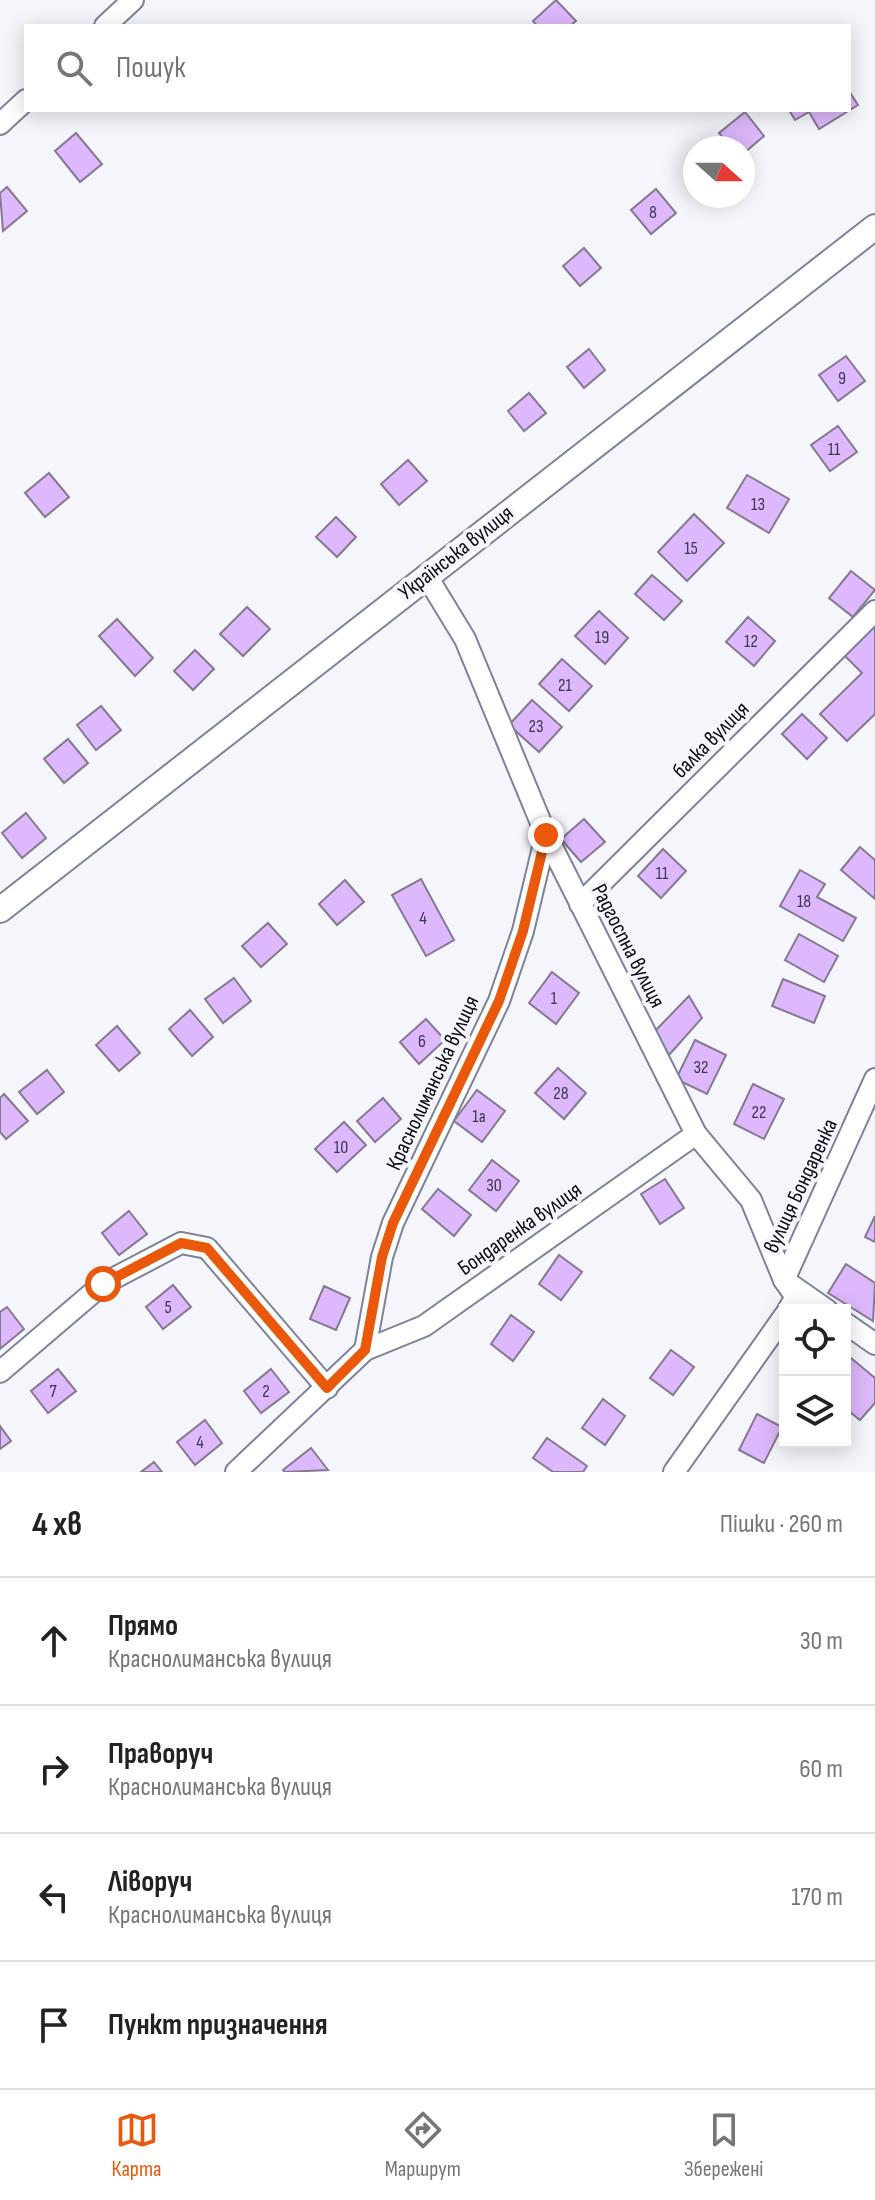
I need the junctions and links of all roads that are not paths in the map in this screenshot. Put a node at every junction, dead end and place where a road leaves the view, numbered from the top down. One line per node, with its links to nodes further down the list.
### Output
1 (133, 0): 2 (street)
2 (107, 24)
3 (24, 102): 4 (street)
4 (0, 124)
5 (875, 227): 6 (street, Українська вулиця)
6 (426, 575): 8 (street, Радгоспна вулиця); 10 (street, Українська вулиця)
7 (875, 611): 9 (street, балка вулиця)
8 (546, 835): 9 (street, Радгоспна вулиця); 19 (street, Краснолиманська вулиця)
9 (580, 904): 12 (street, Радгоспна вулиця)
10 (0, 910)
11 (875, 1079): 13 (street, вулиця Бондаренка)
12 (696, 1134): 13 (street, Радгоспна вулиця); 19 (street, Бондаренка вулиця)
13 (784, 1280): 14 (street, вулиця Бондаренка); 15 (street)
14 (791, 1304)
15 (818, 1304)
16 (779, 1322): 23 (street, вулиця Бондаренка)
17 (851, 1327): 18 (street)
18 (875, 1344)
19 (365, 1350): 21 (street)
20 (0, 1372): 21 (street)
21 (327, 1388): 22 (street)
22 (236, 1472)
23 (674, 1472)

